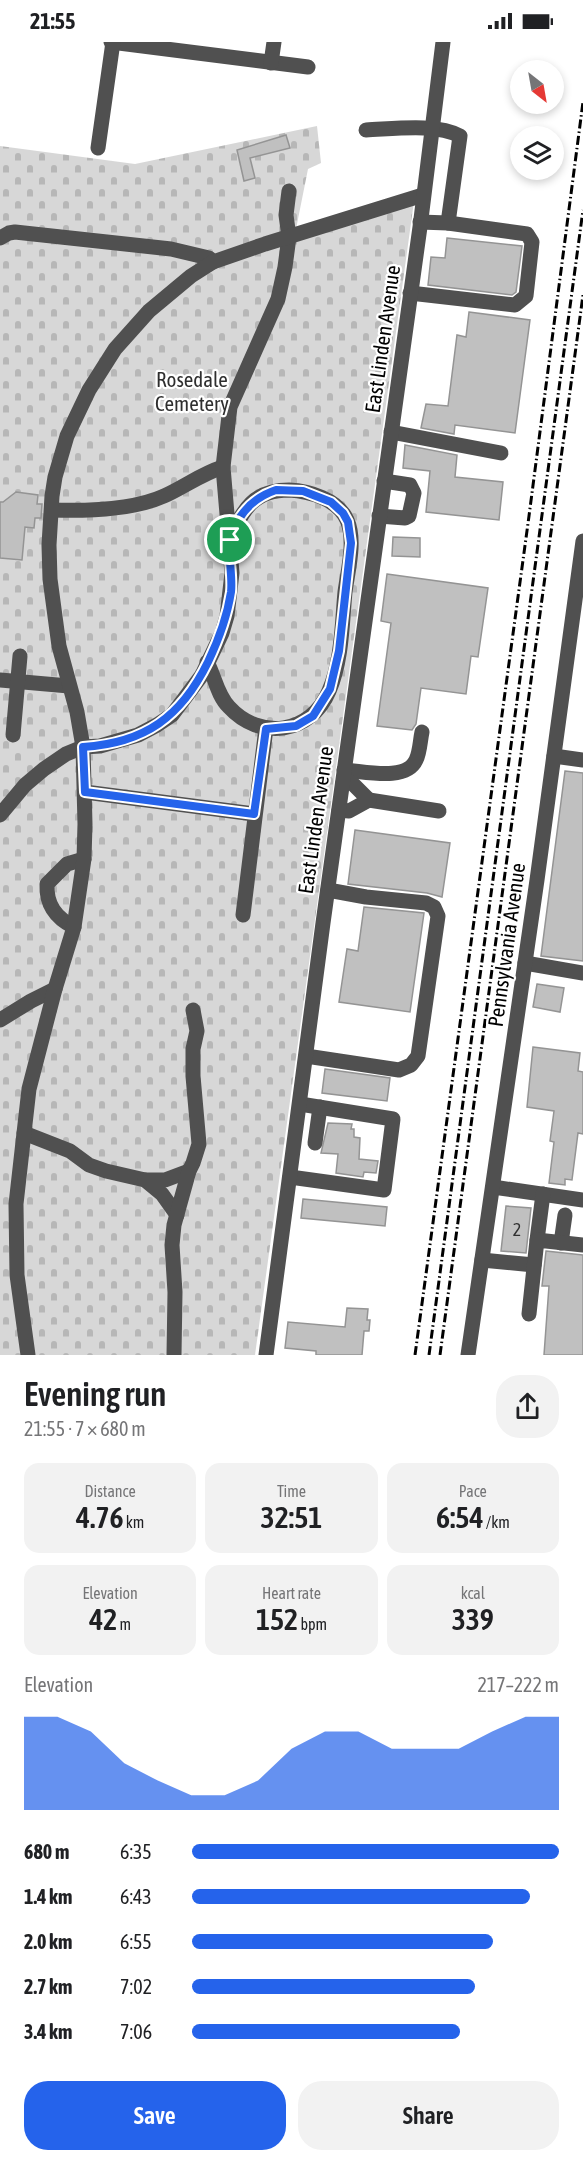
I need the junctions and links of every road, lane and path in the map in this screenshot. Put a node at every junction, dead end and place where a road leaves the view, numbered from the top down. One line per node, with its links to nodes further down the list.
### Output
1 (112, 42): 4 (street); 8 (street)
2 (274, 42): 4 (street)
3 (443, 42): 6 (street, East Linden Avenue)
4 (272, 63): 5 (street)
5 (308, 67)
6 (432, 128): 7 (street); 10 (street, East Linden Avenue); 12 (street)
7 (366, 130)
8 (99, 148)
9 (289, 191): 13 (street)
10 (423, 195): 11 (street, East Linden Avenue); 13 (street)
11 (420, 222): 12 (street); 16 (street, East Linden Avenue)
12 (448, 223): 16 (street)
13 (289, 237): 15 (street); 19 (street)
14 (0, 238): 15 (street)
15 (213, 262): 21 (street)
16 (410, 293): 17 (street, East Linden Avenue)
17 (391, 432): 18 (street); 20 (street, East Linden Avenue)
18 (501, 453)
19 (223, 467): 21 (street); 23 (street)
20 (384, 481): 22 (street, East Linden Avenue); 22 (street)
21 (52, 510): 29 (street)
22 (380, 516): 36 (street, East Linden Avenue)
23 (230, 540): 26 (street); 30 (street)
24 (583, 541): 34 (street, Pennsylvania Avenue)
25 (20, 656): 28 (street)
26 (207, 662): 30 (street); 33 (street)
27 (0, 680): 28 (street)
28 (17, 682): 29 (street); 32 (street)
29 (69, 686): 33 (street)
30 (266, 729): 41 (street)
31 (422, 732): 36 (street)
32 (13, 735)
33 (83, 747): 37 (street); 42 (street)
34 (554, 756): 35 (street); 47 (street, Pennsylvania Avenue)
35 (583, 760)
36 (343, 776): 38 (street); 39 (street, East Linden Avenue)
37 (85, 792): 41 (street); 43 (street)
38 (369, 800): 39 (street); 40 (street)
39 (339, 810): 44 (street, East Linden Avenue)
40 (439, 811)
41 (254, 814): 45 (street)
42 (0, 815)
43 (84, 859): 46 (street); 46 (street)
44 (328, 890): 52 (street, East Linden Avenue); 52 (street)
45 (243, 915)
46 (74, 927): 49 (street)
47 (525, 963): 48 (street); 60 (street, Pennsylvania Avenue)
48 (583, 973)
49 (55, 989): 51 (street); 55 (street)
50 (193, 1010): 57 (street)
51 (0, 1020)
52 (306, 1056): 53 (street, East Linden Avenue)
53 (300, 1104): 54 (street); 58 (street, East Linden Avenue)
54 (320, 1107): 56 (street); 58 (street)
55 (24, 1133): 59 (street); 71 (street)
56 (315, 1143)
57 (189, 1171): 59 (street); 63 (street)
58 (290, 1177): 73 (street, East Linden Avenue)
59 (145, 1180): 63 (street)
60 (493, 1187): 61 (street); 68 (street, Pennsylvania Avenue)
61 (543, 1194): 62 (street); 65 (street)
62 (583, 1200)
63 (177, 1215): 72 (street)
64 (564, 1215): 66 (street)
65 (537, 1239): 66 (street); 69 (street)
66 (561, 1243): 67 (street)
67 (583, 1245)
68 (482, 1260): 69 (street); 74 (street, Pennsylvania Avenue)
69 (534, 1265): 70 (street)
70 (529, 1314)
71 (28, 1355)
72 (174, 1355)
73 (266, 1355)
74 (468, 1355)

